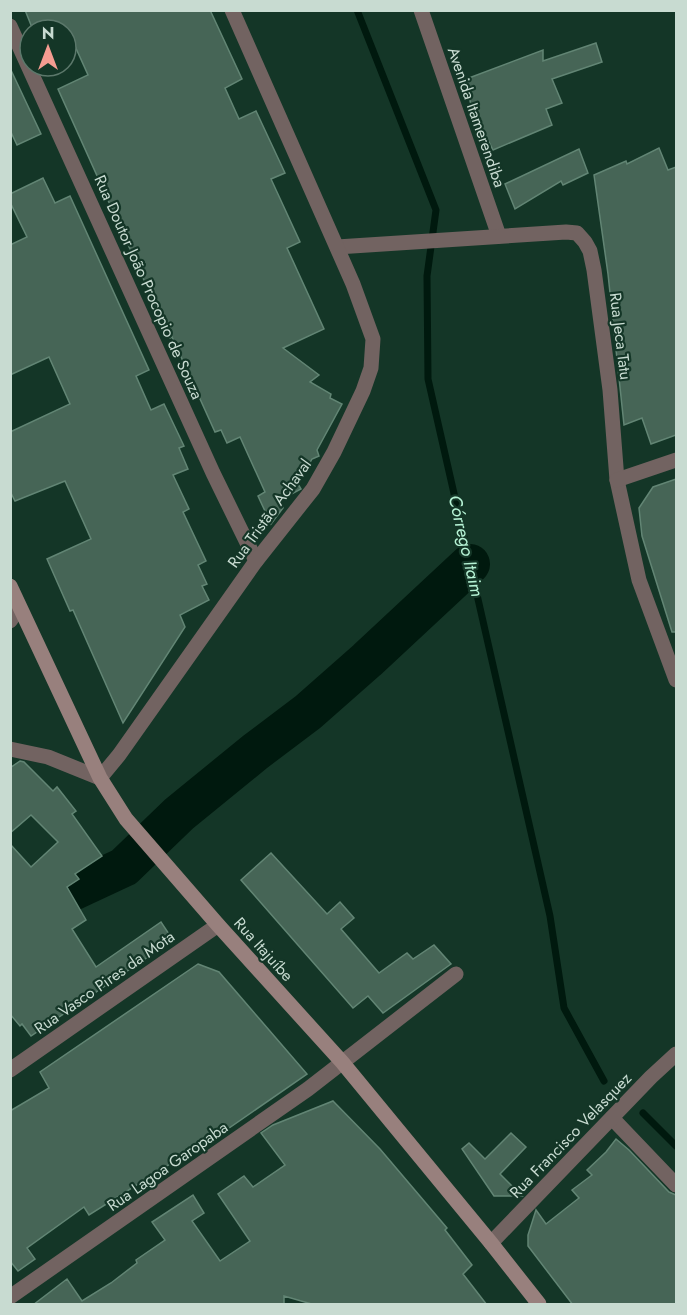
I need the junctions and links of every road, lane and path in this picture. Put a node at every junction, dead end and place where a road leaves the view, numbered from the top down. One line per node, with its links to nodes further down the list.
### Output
1 (232, 10): 5 (street, Rua Tristão Achaval)
2 (421, 10): 4 (street, Avenida Itamerendiba)
3 (10, 26): 8 (street, Rua Doutor João Procopio de Souza)
4 (499, 236): 5 (street, Rua Jeca Tatu); 7 (street, Rua Jeca Tatu)
5 (337, 247): 8 (street, Rua Tristão Achaval)
6 (676, 460): 7 (street)
7 (617, 480): 12 (street, Rua Jeca Tatu)
8 (256, 561): 14 (street, Rua Tristão Achaval)
9 (10, 586): 10 (main road, Rua Itajuíbe)
10 (19, 608): 11 (street); 14 (main road, Rua Itajuíbe)
11 (10, 621)
12 (676, 680)
13 (10, 749): 14 (street)
14 (100, 778): 15 (main road, Rua Itajuíbe)
15 (218, 925): 18 (main road, Rua Itajuíbe); 19 (street, Rua Vasco Pires da Mota)
16 (456, 974): 18 (street, Rua Lagoa Garopaba)
17 (676, 1054): 20 (street, Rua Francisco Velasquez)
18 (342, 1062): 22 (main road, Rua Itajuíbe); 23 (street, Rua Lagoa Garopaba)
19 (10, 1070)
20 (615, 1115): 21 (street); 22 (street, Rua Francisco Velasquez)
21 (676, 1185)
22 (491, 1243): 24 (main road, Rua Itajuíbe)
23 (10, 1297)
24 (539, 1305)

